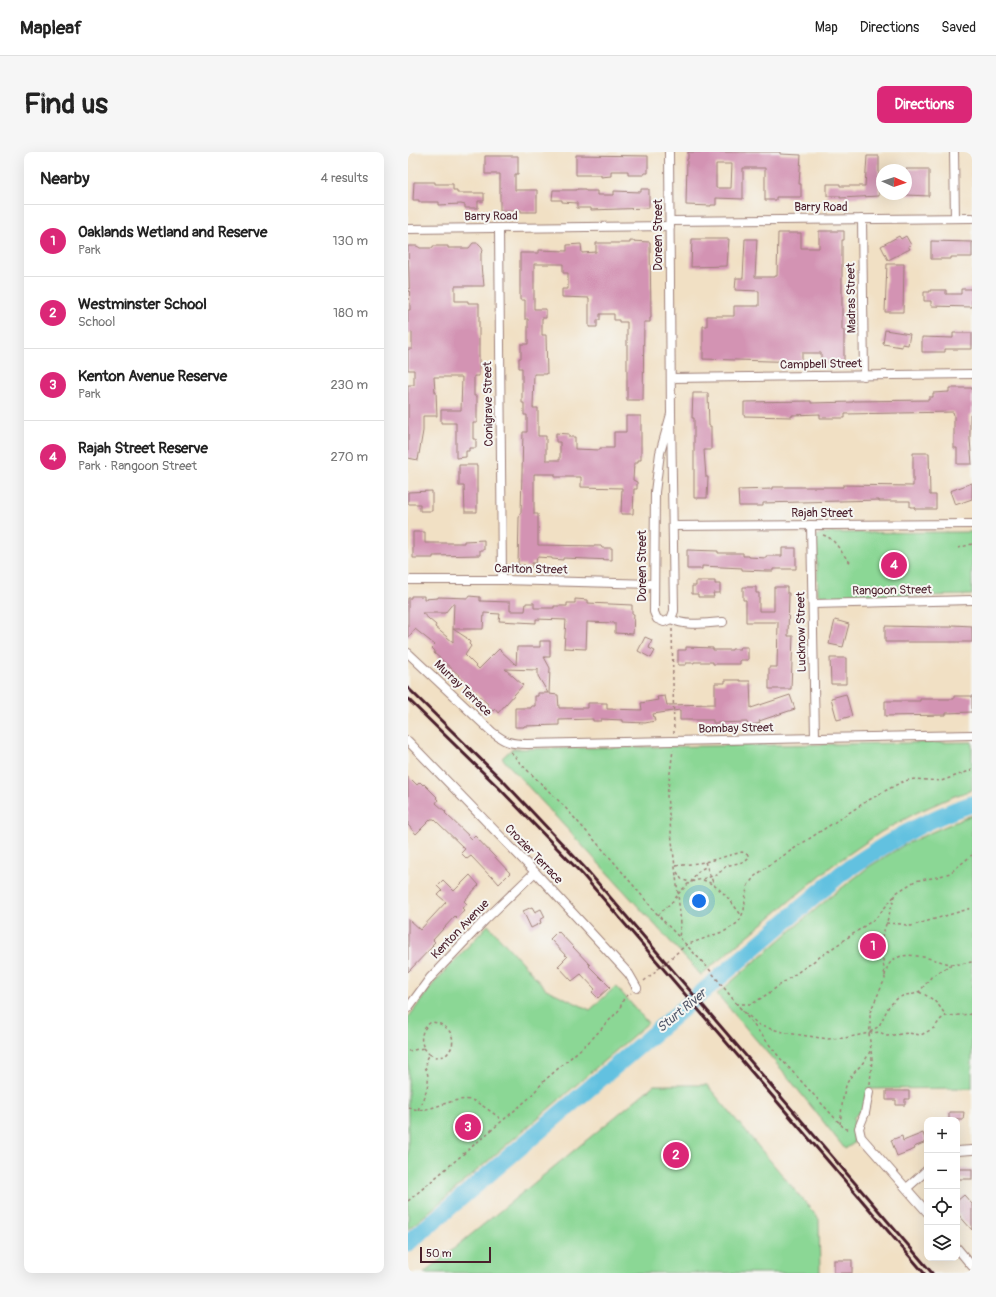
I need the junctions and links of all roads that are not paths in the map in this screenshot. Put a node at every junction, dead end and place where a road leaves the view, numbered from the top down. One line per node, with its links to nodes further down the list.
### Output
1 (669, 152): 6 (street, Doreen Street)
2 (954, 152): 3 (street)
3 (955, 218): 4 (street, Barry Road); 5 (street, Barry Road)
4 (972, 218)
5 (862, 219): 6 (street, Barry Road); 10 (street, Madras Street)
6 (670, 223): 7 (street, Barry Road); 11 (street, Doreen Street)
7 (498, 228): 8 (street, Barry Road); 17 (street, Conigrave Street)
8 (408, 229)
9 (972, 374): 10 (street, Campbell Street)
10 (864, 376): 11 (street, Campbell Street)
11 (671, 378): 12 (street, Doreen Street)
12 (671, 414): 14 (street, Doreen Street); 18 (street, Doreen Street)
13 (972, 524): 15 (street, Rajah Street)
14 (673, 526): 15 (street, Rajah Street); 21 (street, Doreen Street)
15 (811, 526): 20 (street, Lucknow Street)
16 (408, 580): 17 (street, Carlton Street)
17 (502, 580): 18 (street, Carlton Street)
18 (654, 584): 21 (street, Doreen Street)
19 (972, 600): 20 (street, Rangoon Street)
20 (813, 604): 25 (street, Lucknow Street)
21 (671, 619): 22 (street)
22 (723, 622)
23 (408, 653): 26 (street, Murray Terrace)
24 (972, 735): 25 (street, Bombay Street)
25 (815, 738): 26 (street, Bombay Street)
26 (501, 740)
27 (408, 741): 28 (street, Crozier Terrace)
28 (535, 872): 29 (street, Crozier Terrace); 30 (street, Kenton Avenue)
29 (637, 988)
30 (408, 1008)
31 (869, 1092): 35 (street)
32 (960, 1150): 33 (street)
33 (972, 1150)
34 (924, 1173): 35 (street)
35 (907, 1188): 36 (street)
36 (924, 1208)
37 (960, 1252): 38 (street)
38 (972, 1266)

